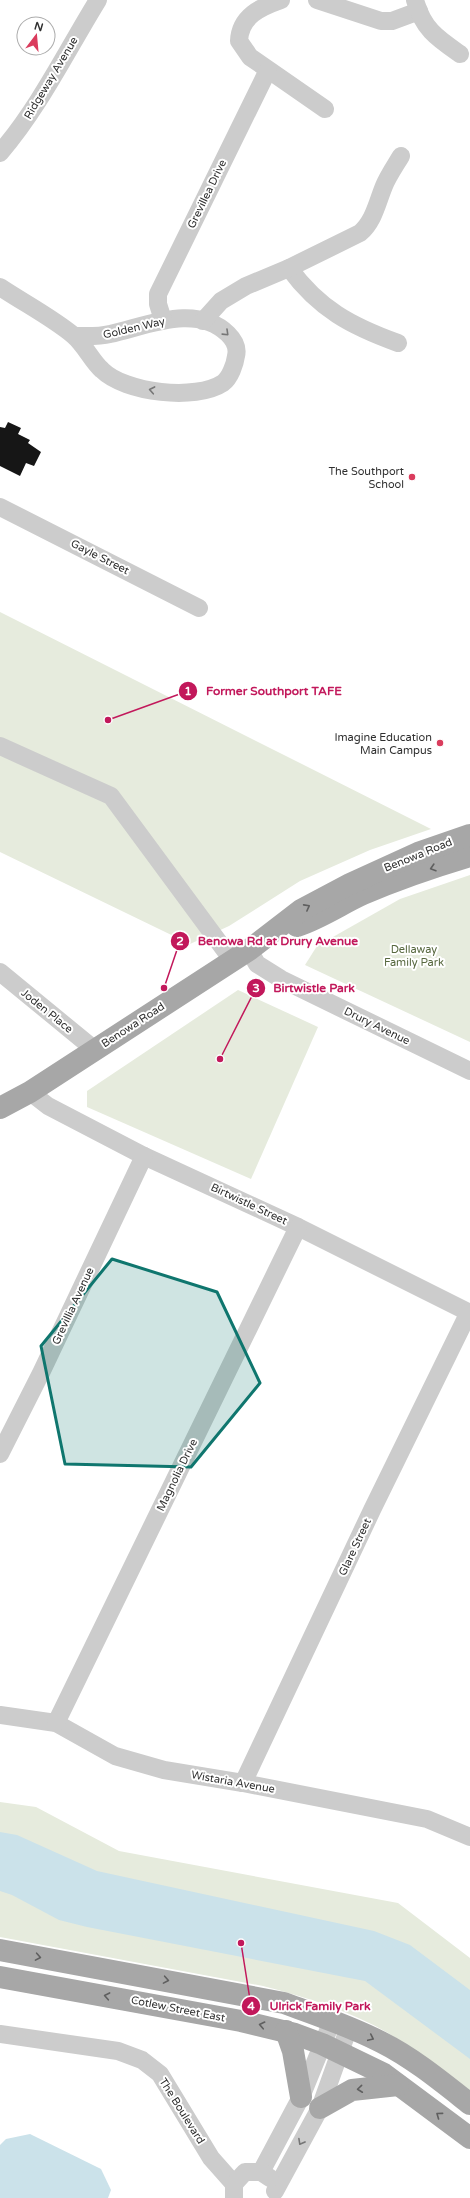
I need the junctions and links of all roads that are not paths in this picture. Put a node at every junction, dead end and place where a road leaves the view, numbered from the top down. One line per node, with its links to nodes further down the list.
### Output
1 (98, 0): 8 (street, Ridgeway Avenue)
2 (281, 0): 6 (street)
3 (317, 0): 4 (street)
4 (417, 6): 5 (street)
5 (460, 54)
6 (268, 70): 7 (street); 12 (street, Grevillea Drive)
7 (325, 110)
8 (0, 153)
9 (400, 156): 10 (street)
10 (289, 268): 13 (street); 15 (street)
11 (0, 287): 14 (street, Golden Way)
12 (163, 320): 13 (street, Golden Way); 14 (street, Golden Way)
13 (203, 321): 14 (street, Golden Way, one-way to 14)
14 (74, 336)
15 (398, 343)
16 (0, 507): 17 (street, Gayle Street)
17 (199, 608)
18 (0, 746): 21 (street, Drury Avenue)
19 (470, 835): 21 (main road, Benowa Road, one-way to 19)
20 (470, 856): 21 (main road, Benowa Road, one-way to 21)
21 (248, 949): 23 (main road, Benowa Road); 24 (street, Drury Avenue)
22 (0, 972): 23 (street, Joden Place)
23 (95, 1050): 25 (main road, Benowa Road)
24 (470, 1071)
25 (30, 1092): 26 (main road, Benowa Road); 27 (street, Birtwistle Street)
26 (0, 1108)
27 (144, 1156): 28 (street, Birtwistle Street); 30 (street, Grevillia Avenue)
28 (298, 1227): 29 (street, Birtwistle Street); 32 (street, Magnolia Drive)
29 (470, 1312): 33 (street, Glare Street)
30 (0, 1454)
31 (0, 1715): 32 (street, Wistaria Avenue)
32 (56, 1723): 33 (street, Wistaria Avenue)
33 (243, 1783): 34 (street, Wistaria Avenue)
34 (470, 1837)
35 (0, 1950): 37 (main road, one-way to 37)
36 (0, 1977): 38 (main road, Cotlew Street East, one-way to 36)
37 (341, 2024): 40 (street); 43 (main road, one-way to 43)
38 (286, 2032): 40 (main road, Cotlew Street East); 42 (main road)
39 (0, 2034): 47 (street, The Boulevard)
40 (332, 2049): 41 (main road, Cotlew Street East); 42 (street); 44 (street)
41 (398, 2085): 44 (main road, one-way to 44); 45 (main road, Cotlew Street East, one-way to 41)
42 (301, 2097): 46 (street)
43 (470, 2104)
44 (320, 2108): 48 (street, one-way to 48)
45 (470, 2138)
46 (261, 2172): 47 (street); 48 (street)
47 (234, 2191)
48 (274, 2195)

